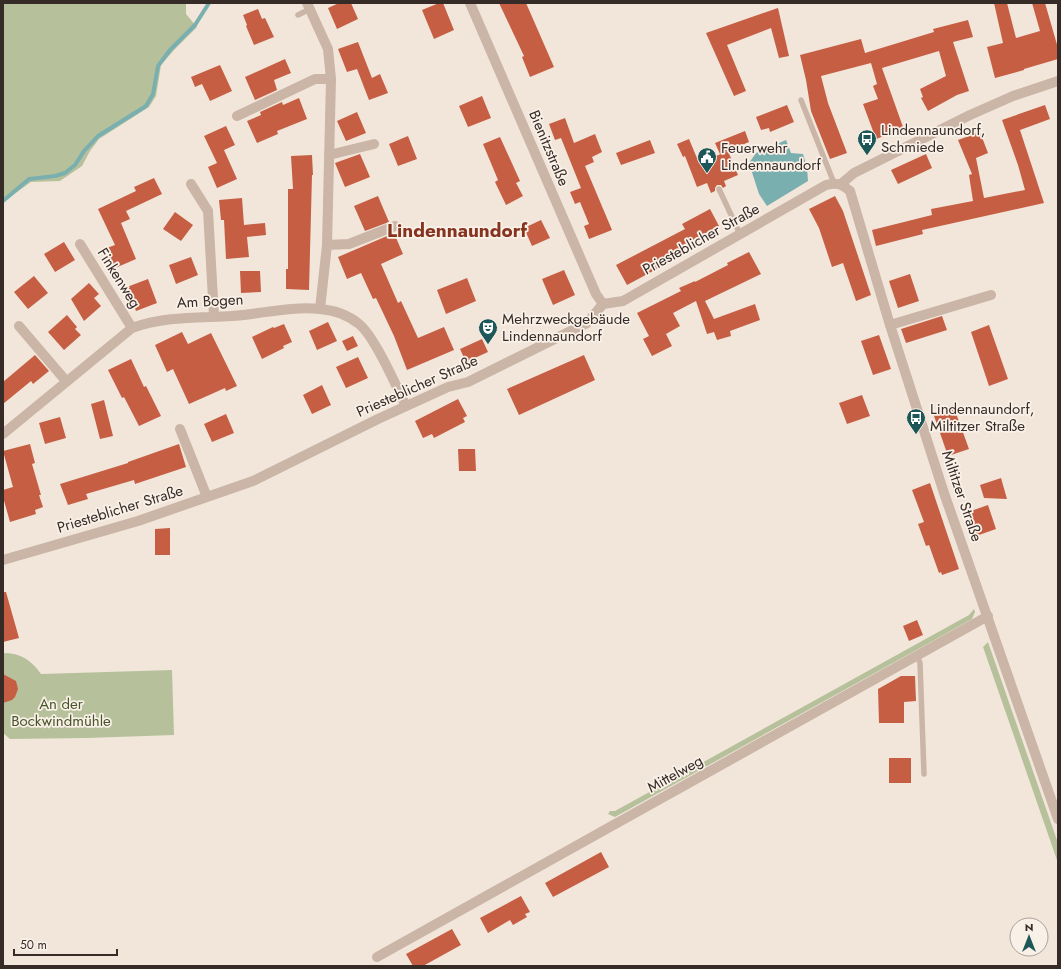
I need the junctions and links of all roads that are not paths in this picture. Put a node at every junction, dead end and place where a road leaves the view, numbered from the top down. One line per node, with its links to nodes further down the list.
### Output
1 (470, 3): 18 (street, Bienitzstraße)
2 (308, 6): 3 (lane); 4 (street)
3 (298, 15)
4 (331, 79): 7 (street); 9 (street)
5 (1058, 81): 11 (street, Priesteblicher Straße)
6 (801, 100): 11 (lane)
7 (237, 116)
8 (374, 144): 9 (street)
9 (329, 155): 16 (street)
10 (191, 184): 20 (street)
11 (837, 184): 14 (street, Priesteblicher Straße); 21 (street, Miltitzer Straße)
12 (719, 189): 14 (lane)
13 (395, 226): 16 (street)
14 (740, 234): 18 (street, Priesteblicher Straße)
15 (80, 244): 23 (street, Finkenweg)
16 (327, 245): 19 (street)
17 (991, 295): 21 (street)
18 (603, 304): 25 (street, Priesteblicher Straße)
19 (320, 309): 20 (street, Am Bogen); 25 (street, Am Bogen)
20 (214, 316): 23 (street, Am Bogen)
21 (890, 325): 30 (street, Miltitzer Straße)
22 (19, 326): 24 (street)
23 (132, 328): 24 (street, Am Bogen)
24 (66, 381): 27 (street, Am Bogen)
25 (406, 406): 28 (street, Priesteblicher Straße)
26 (180, 429): 28 (street)
27 (3, 434)
28 (207, 497): 29 (street, Priesteblicher Straße)
29 (3, 560)
30 (988, 616): 31 (street, Mittelweg); 33 (street, Miltitzer Straße)
31 (917, 656): 32 (lane); 34 (street, Mittelweg)
32 (924, 774)
33 (1058, 819)
34 (377, 957)

